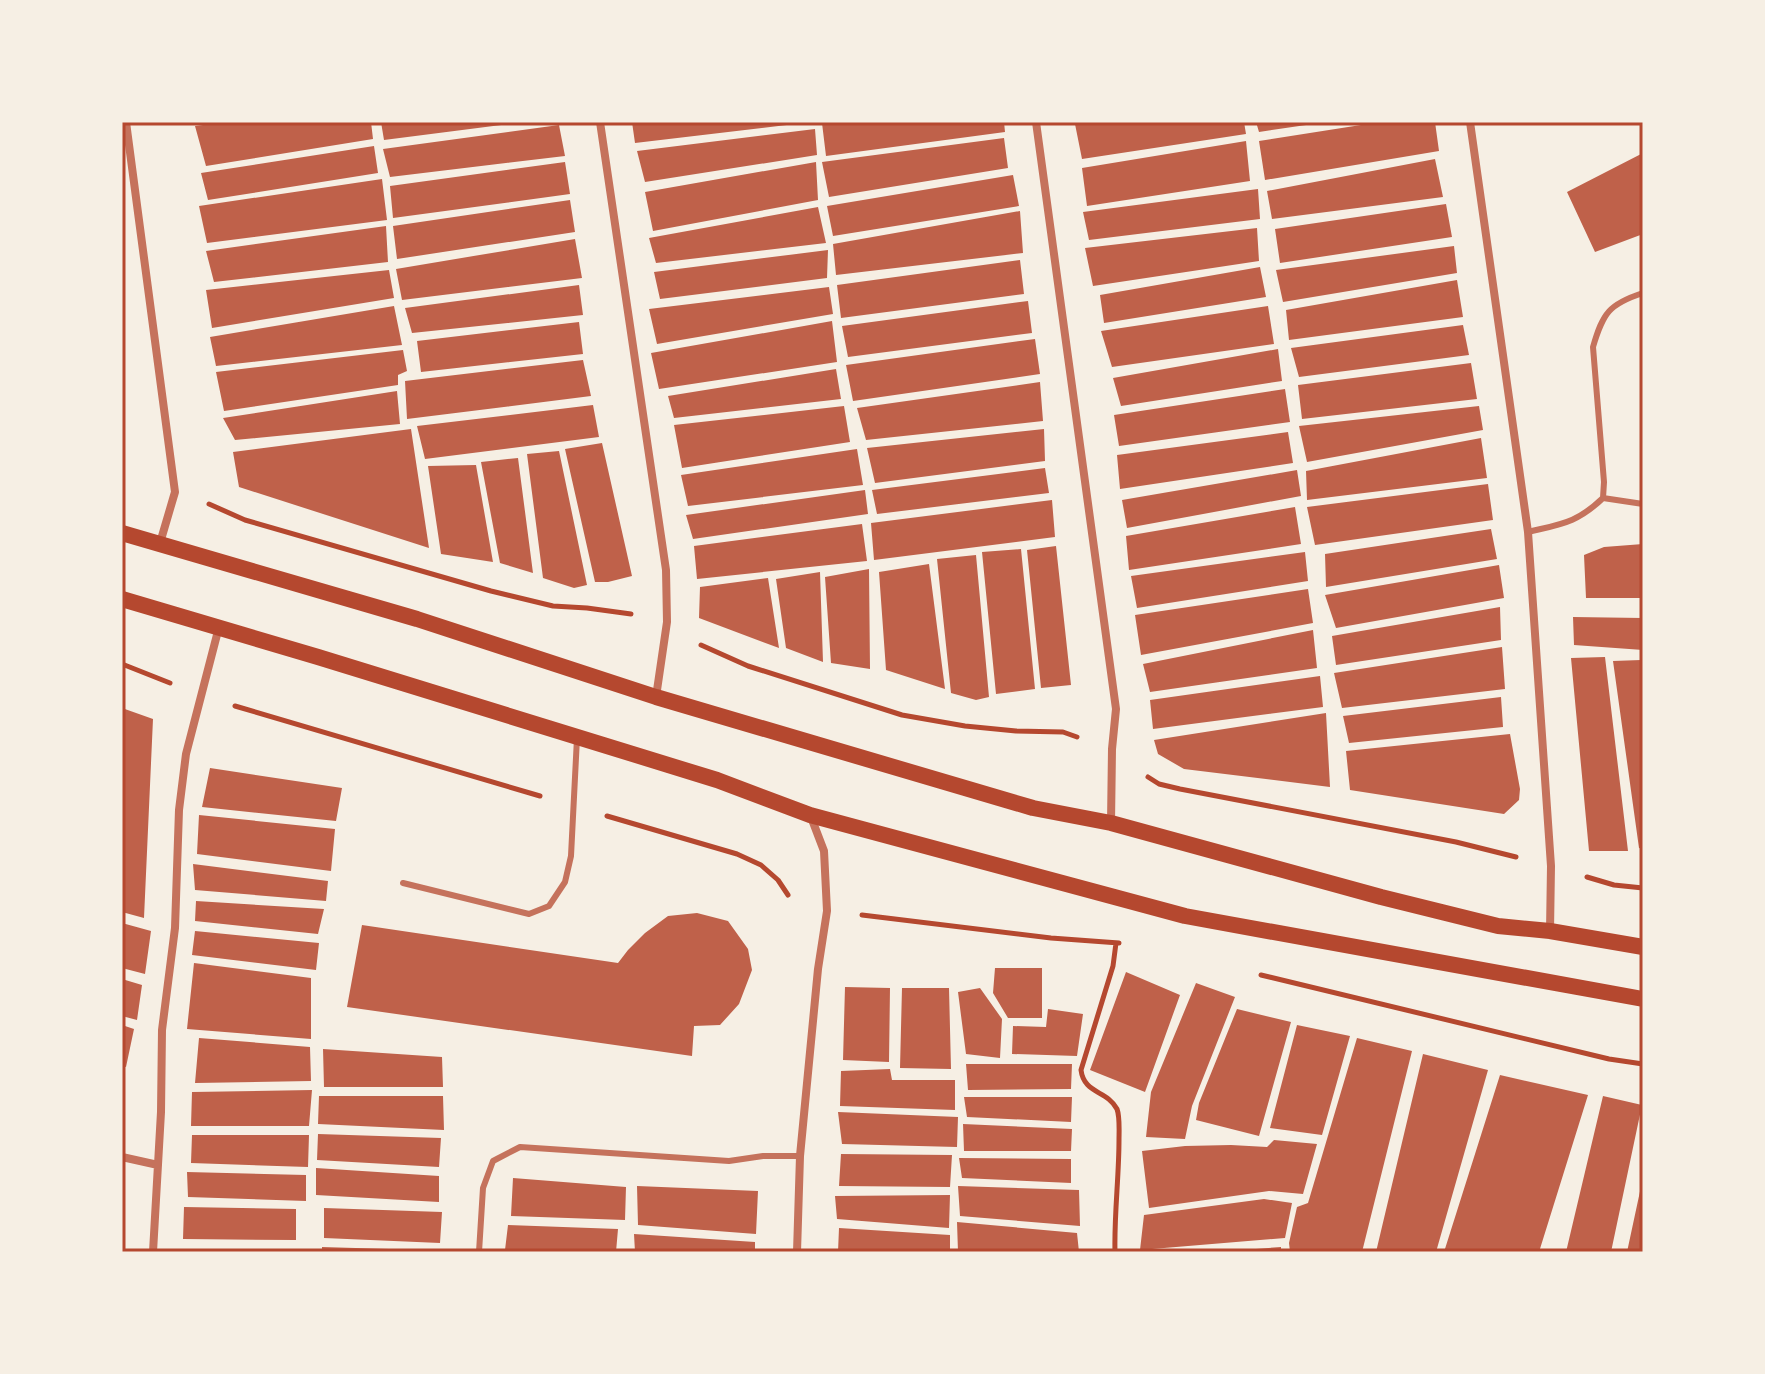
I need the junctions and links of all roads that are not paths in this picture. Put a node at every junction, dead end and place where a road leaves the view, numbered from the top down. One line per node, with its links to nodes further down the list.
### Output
1 (126, 122): 10 (street)
2 (600, 122): 13 (street)
3 (1036, 122): 16 (street)
4 (1470, 122): 8 (street)
5 (1643, 293): 6 (lane)
6 (1603, 498): 7 (lane); 8 (lane)
7 (1643, 504)
8 (1528, 532): 18 (street)
9 (122, 533): 10 (main road)
10 (160, 543): 13 (main road)
11 (122, 599): 12 (main road)
12 (219, 627): 14 (main road); 23 (street)
13 (656, 697): 16 (main road)
14 (577, 737): 15 (main road); 17 (lane)
15 (810, 815): 20 (main road); 21 (street)
16 (1111, 823): 18 (main road)
17 (403, 883)
18 (1550, 931): 19 (main road)
19 (1643, 947)
20 (1643, 999)
21 (800, 1156): 25 (lane); 26 (street)
22 (122, 1157): 23 (street)
23 (158, 1165): 24 (street)
24 (153, 1252)
25 (479, 1252)
26 (797, 1252)

